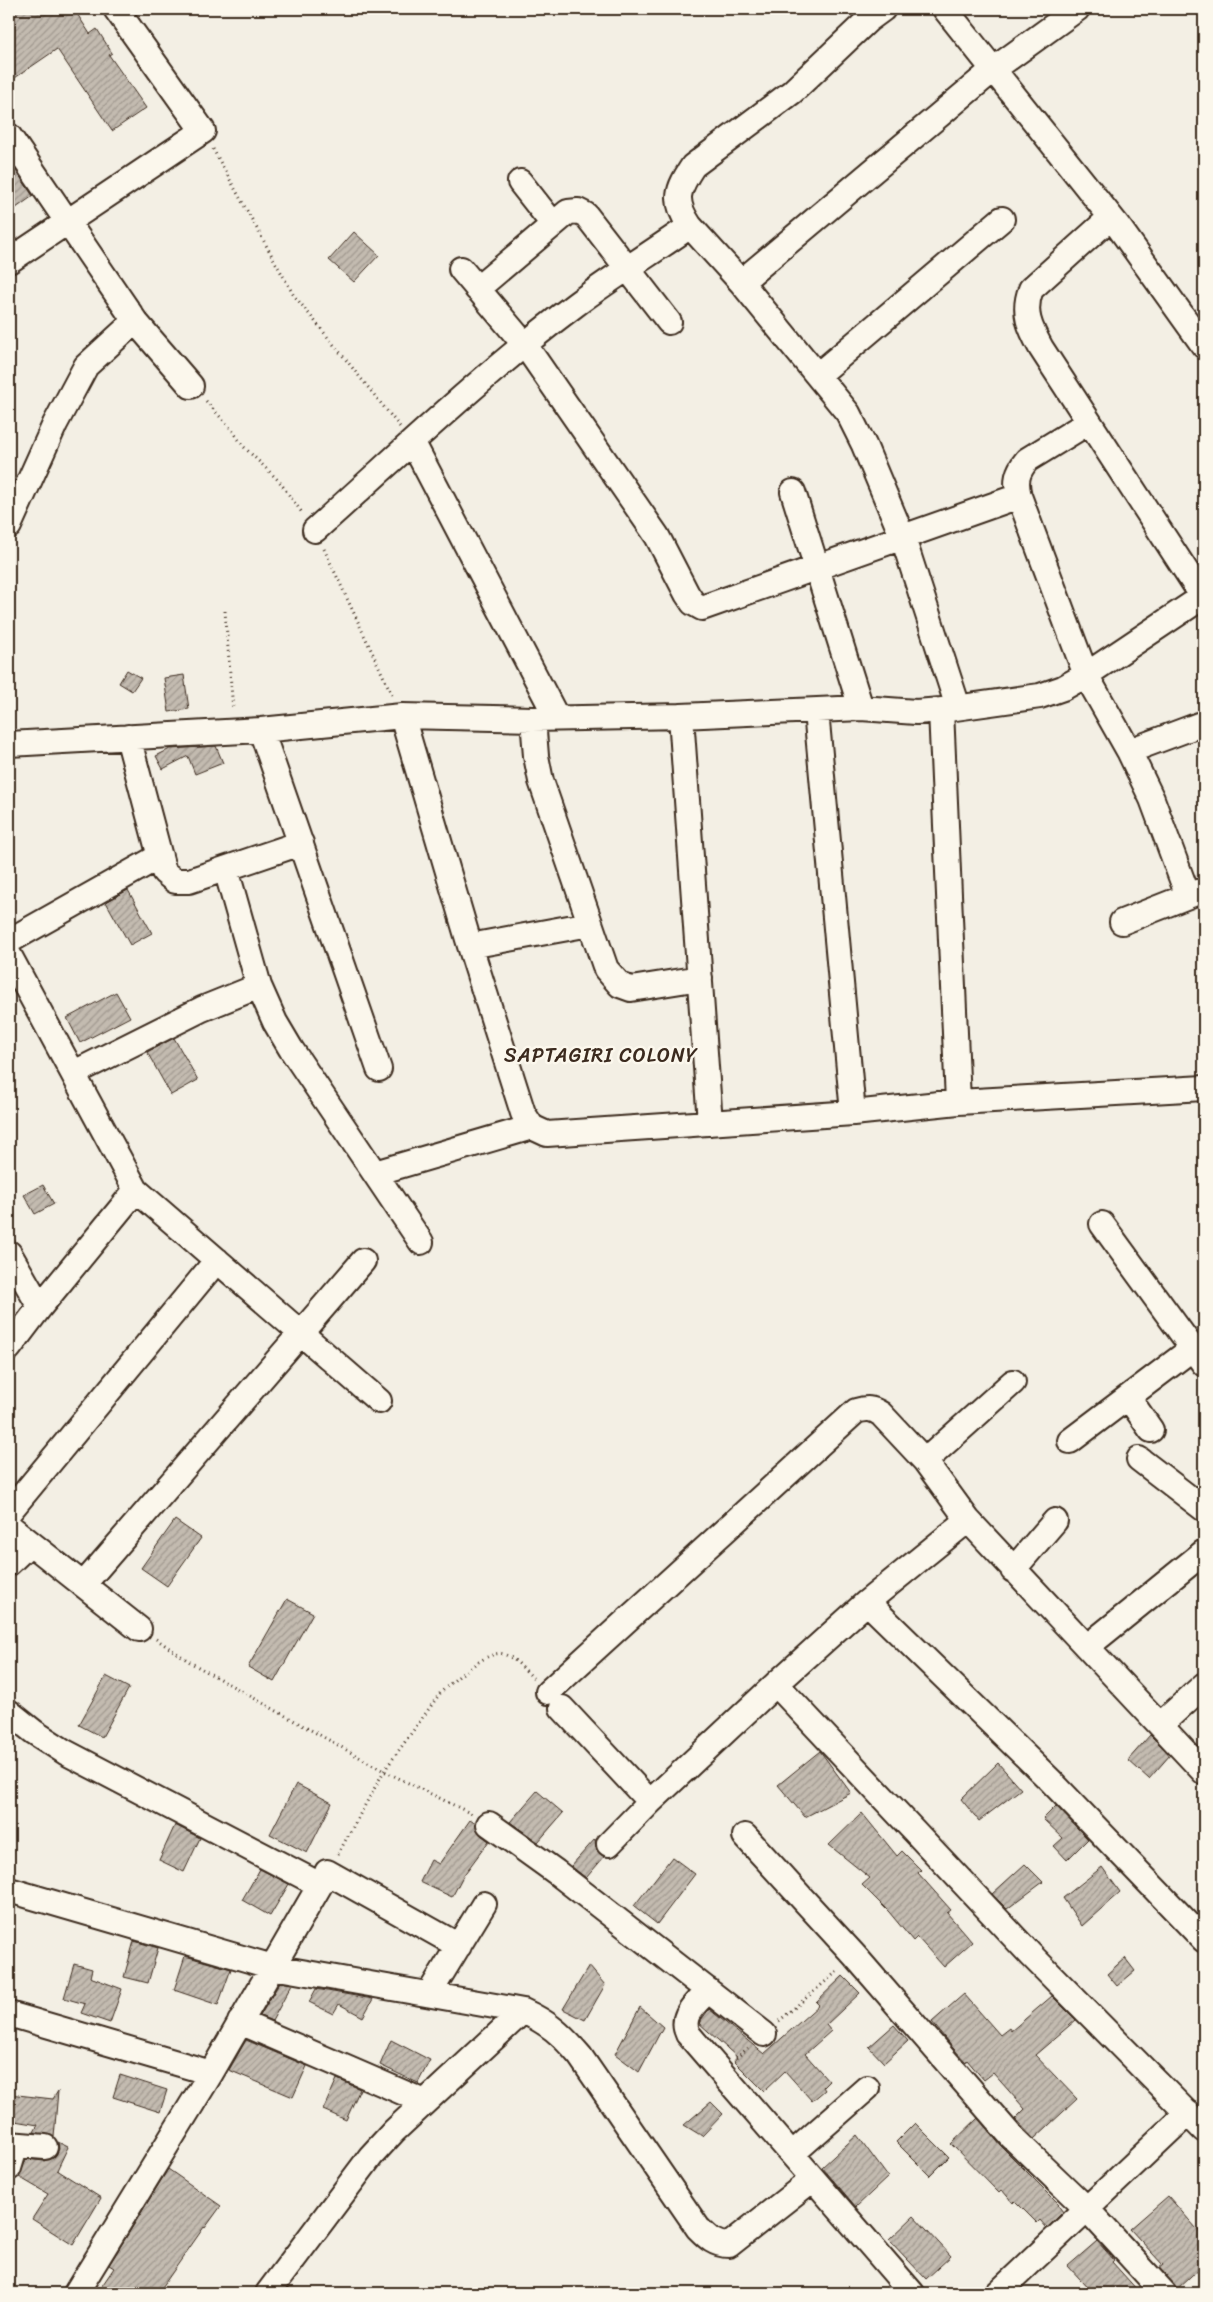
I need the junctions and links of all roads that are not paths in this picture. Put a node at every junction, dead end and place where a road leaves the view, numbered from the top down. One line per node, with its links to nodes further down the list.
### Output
1 (116, 9): 10 (street)
2 (883, 9): 12 (street)
3 (945, 9): 5 (street)
4 (1077, 9): 5 (street)
5 (994, 69): 8 (street); 16 (street)
6 (9, 136): 10 (street)
7 (520, 182): 11 (street)
8 (1111, 217): 21 (street); 24 (street)
9 (1002, 219): 22 (street)
10 (67, 222): 13 (street); 18 (street)
11 (553, 224): 15 (street); 17 (street)
12 (690, 226): 15 (street); 16 (street)
13 (9, 261)
14 (461, 269): 17 (street)
15 (629, 270): 19 (street); 20 (street)
16 (741, 282): 22 (street)
17 (477, 289): 20 (street)
18 (135, 321): 23 (street); 28 (street)
19 (669, 322)
20 (525, 345): 25 (street); 31 (street)
21 (1204, 346)
22 (818, 375): 30 (street)
23 (191, 386)
24 (1089, 422): 27 (street); 32 (street)
25 (413, 442): 29 (street); 40 (street)
26 (793, 492): 31 (street)
27 (1019, 496): 30 (street); 33 (street)
28 (9, 526)
29 (315, 530)
30 (903, 538): 31 (street); 35 (street)
31 (816, 568): 34 (street)
32 (1204, 596): 33 (street)
33 (1086, 675): 35 (street); 45 (street)
34 (861, 708): 35 (street); 36 (street)
35 (949, 708): 60 (street)
36 (816, 711): 38 (street); 61 (street)
37 (402, 716): 39 (street); 42 (street); 53 (street)
38 (681, 716): 40 (street); 55 (street)
39 (533, 718): 40 (street); 51 (street)
40 (557, 718)
41 (1204, 723): 45 (street)
42 (261, 730): 43 (street); 46 (street)
43 (128, 737): 44 (street); 47 (street)
44 (9, 744)
45 (1129, 751): 49 (street)
46 (301, 843): 48 (street); 57 (street)
47 (160, 856): 48 (street); 52 (street)
48 (226, 868): 56 (street)
49 (1196, 893): 50 (street)
50 (1122, 922)
51 (590, 924): 53 (street); 55 (street)
52 (9, 941)
53 (470, 946): 63 (street)
54 (9, 954): 58 (street)
55 (700, 978): 62 (street)
56 (259, 986): 58 (street); 64 (street)
57 (379, 1069)
58 (74, 1073): 65 (street)
59 (1204, 1088): 60 (street)
60 (958, 1102): 61 (street)
61 (853, 1113): 62 (street)
62 (710, 1123): 63 (street)
63 (532, 1127): 64 (street)
64 (375, 1173): 67 (street)
65 (136, 1190): 69 (street); 71 (street)
66 (1102, 1224): 74 (street)
67 (421, 1242)
68 (9, 1253): 71 (street)
69 (217, 1260): 72 (street); 83 (street)
70 (364, 1261): 72 (street)
71 (40, 1307): 73 (street)
72 (301, 1333): 77 (street); 91 (street)
73 (9, 1348)
74 (1198, 1356): 76 (street)
75 (1013, 1382): 81 (street)
76 (1128, 1397): 78 (street); 79 (street)
77 (378, 1400)
78 (1152, 1430)
79 (1070, 1441)
80 (1139, 1459): 82 (street)
81 (925, 1461): 84 (street); 100 (street)
82 (1204, 1508)
83 (9, 1512)
84 (968, 1520): 90 (street); 92 (street)
85 (1055, 1522): 90 (street)
86 (9, 1526): 87 (street)
87 (30, 1543): 89 (street); 91 (street)
88 (1204, 1552): 94 (street)
89 (9, 1563)
90 (1013, 1570): 94 (street)
91 (83, 1585): 93 (street)
92 (867, 1602): 95 (street); 107 (street)
93 (139, 1629)
94 (1088, 1646): 98 (street)
95 (776, 1684): 100 (street); 119 (street)
96 (1204, 1685): 98 (street)
97 (9, 1712): 109 (street)
98 (1160, 1725): 99 (street)
99 (1204, 1772)
100 (650, 1802): 103 (street)
101 (490, 1824): 110 (street)
102 (745, 1836): 126 (street)
103 (609, 1844)
104 (327, 1872): 108 (street)
105 (9, 1890): 109 (street)
106 (484, 1904): 108 (street)
107 (1204, 1940)
108 (459, 1946): 111 (street)
109 (273, 1967): 111 (street); 114 (street)
110 (708, 1990): 115 (street); 123 (street)
111 (429, 1994): 112 (street)
112 (523, 2011): 118 (street); 125 (street)
113 (9, 2014): 116 (street)
114 (240, 2022): 116 (street); 118 (street)
115 (764, 2034)
116 (211, 2073): 127 (street)
117 (867, 2088): 123 (street)
118 (425, 2102): 128 (street)
119 (1188, 2113): 120 (street); 126 (street)
120 (1204, 2130)
121 (12, 2145): 122 (street); 124 (street)
122 (45, 2146)
123 (792, 2154): 125 (street)
124 (9, 2168)
125 (814, 2179): 129 (street)
126 (1086, 2208): 130 (street); 131 (street)
127 (76, 2293)
128 (268, 2293)
129 (912, 2293)
130 (998, 2293)
131 (1164, 2293)

